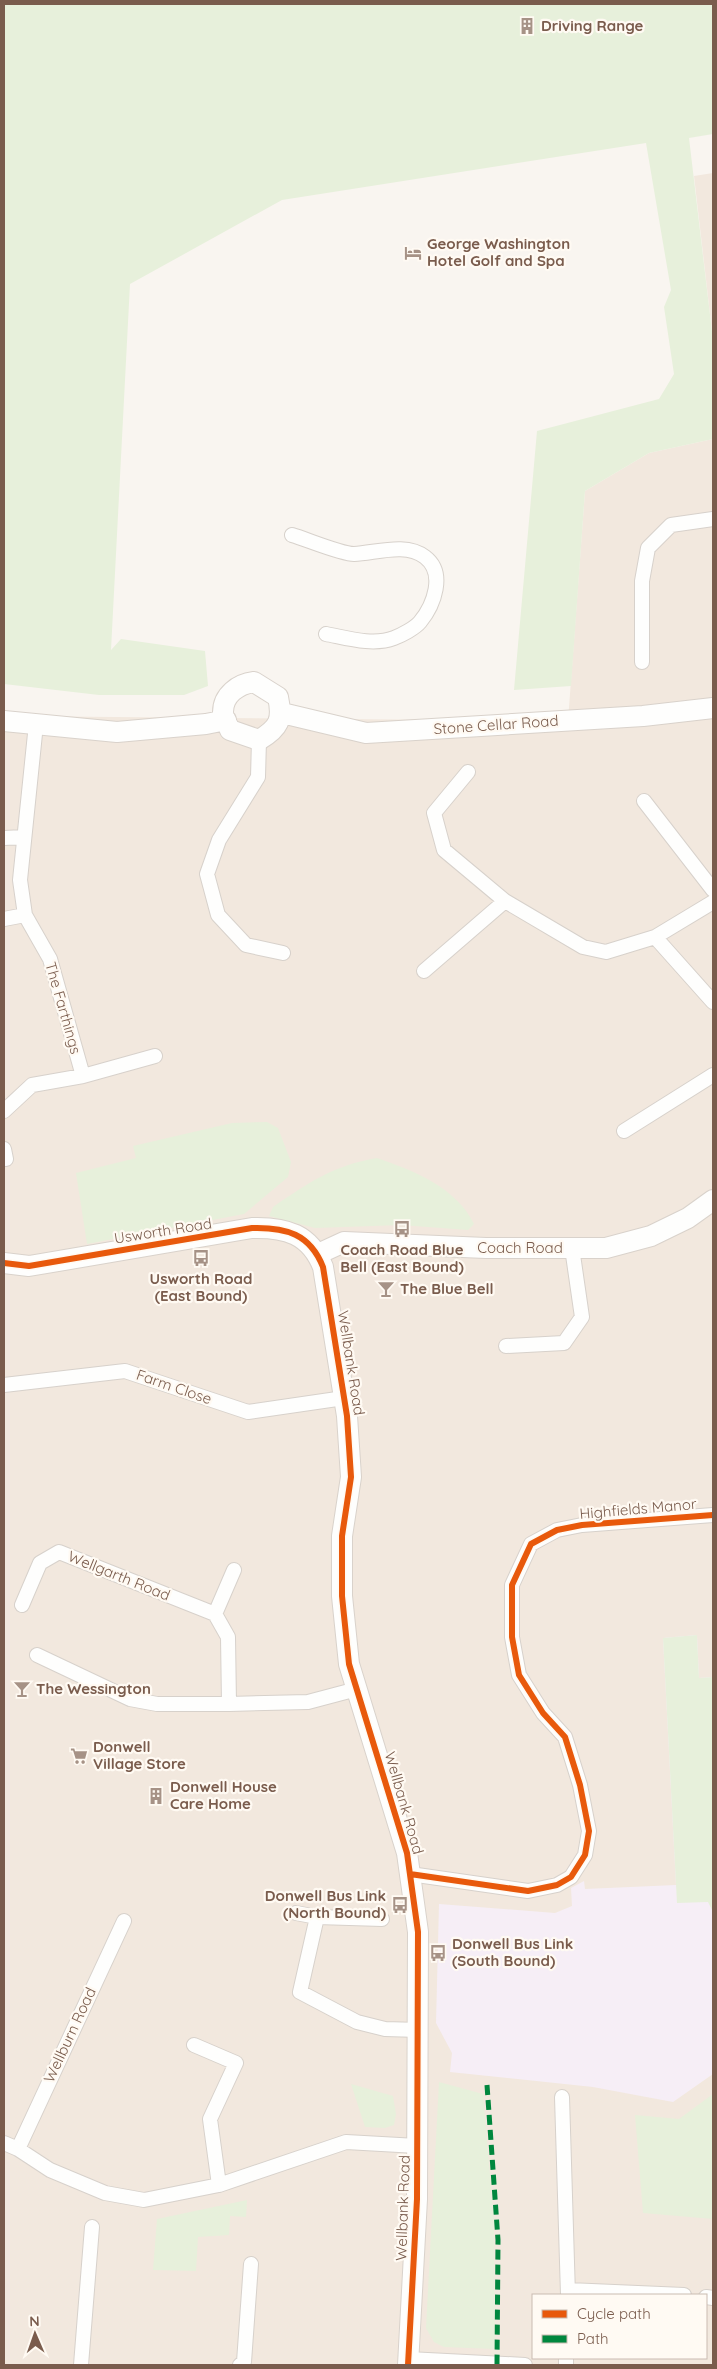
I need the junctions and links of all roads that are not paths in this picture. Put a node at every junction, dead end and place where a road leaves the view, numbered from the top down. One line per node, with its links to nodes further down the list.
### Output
1 (713, 519): 4 (street)
2 (292, 535): 3 (street)
3 (326, 634)
4 (642, 662)
5 (713, 708): 6 (street, Stone Cellar Road)
6 (282, 713): 7 (street); 10 (street)
7 (226, 720): 9 (street); 10 (street)
8 (4, 721): 9 (street)
9 (36, 724): 13 (street, The Farthings)
10 (258, 740): 21 (street)
11 (468, 772): 16 (street)
12 (644, 801): 15 (street)
13 (24, 837): 14 (street); 18 (street, The Farthings)
14 (4, 838)
15 (713, 890)
16 (505, 901): 20 (street); 22 (street)
17 (713, 902): 20 (street)
18 (25, 916): 19 (street); 26 (street, The Farthings)
19 (4, 919)
20 (655, 937): 23 (street)
21 (283, 953)
22 (424, 971)
23 (713, 1002)
24 (155, 1056): 26 (street, The Farthings)
25 (713, 1075): 28 (street)
26 (83, 1076): 27 (street, The Farthings)
27 (4, 1111)
28 (624, 1131)
29 (713, 1200): 30 (street, Coach Road)
30 (572, 1248): 31 (street, Coach Road); 33 (street)
31 (318, 1254): 32 (street, Usworth Road); 35 (street, Wellbank Road)
32 (4, 1263)
33 (506, 1346)
34 (4, 1385): 35 (street, Farm Close)
35 (344, 1398): 41 (street, Wellbank Road)
36 (713, 1515): 43 (street, Highfields Manor)
37 (234, 1570): 39 (street)
38 (22, 1605): 39 (street, Wellgarth Road)
39 (215, 1614): 42 (street)
40 (37, 1655): 42 (street)
41 (356, 1688): 42 (street); 43 (street, Wellbank Road)
42 (229, 1704)
43 (410, 1874): 48 (street, Wellbank Road)
44 (296, 1913): 45 (street)
45 (316, 1917): 46 (street); 48 (street)
46 (382, 1919)
47 (124, 1921): 53 (street, Wellburn Road)
48 (419, 2030): 52 (street, Wellbank Road)
49 (194, 2045): 54 (street)
50 (562, 2097): 57 (street)
51 (4, 2143): 53 (street)
52 (417, 2146): 54 (street); 59 (street, Wellbank Road)
53 (18, 2149): 54 (street)
54 (219, 2185)
55 (92, 2227): 60 (street)
56 (251, 2264): 61 (street)
57 (568, 2293): 58 (street)
58 (626, 2294)
59 (408, 2362): 62 (street)
60 (81, 2365)
61 (240, 2365)
62 (525, 2365)

